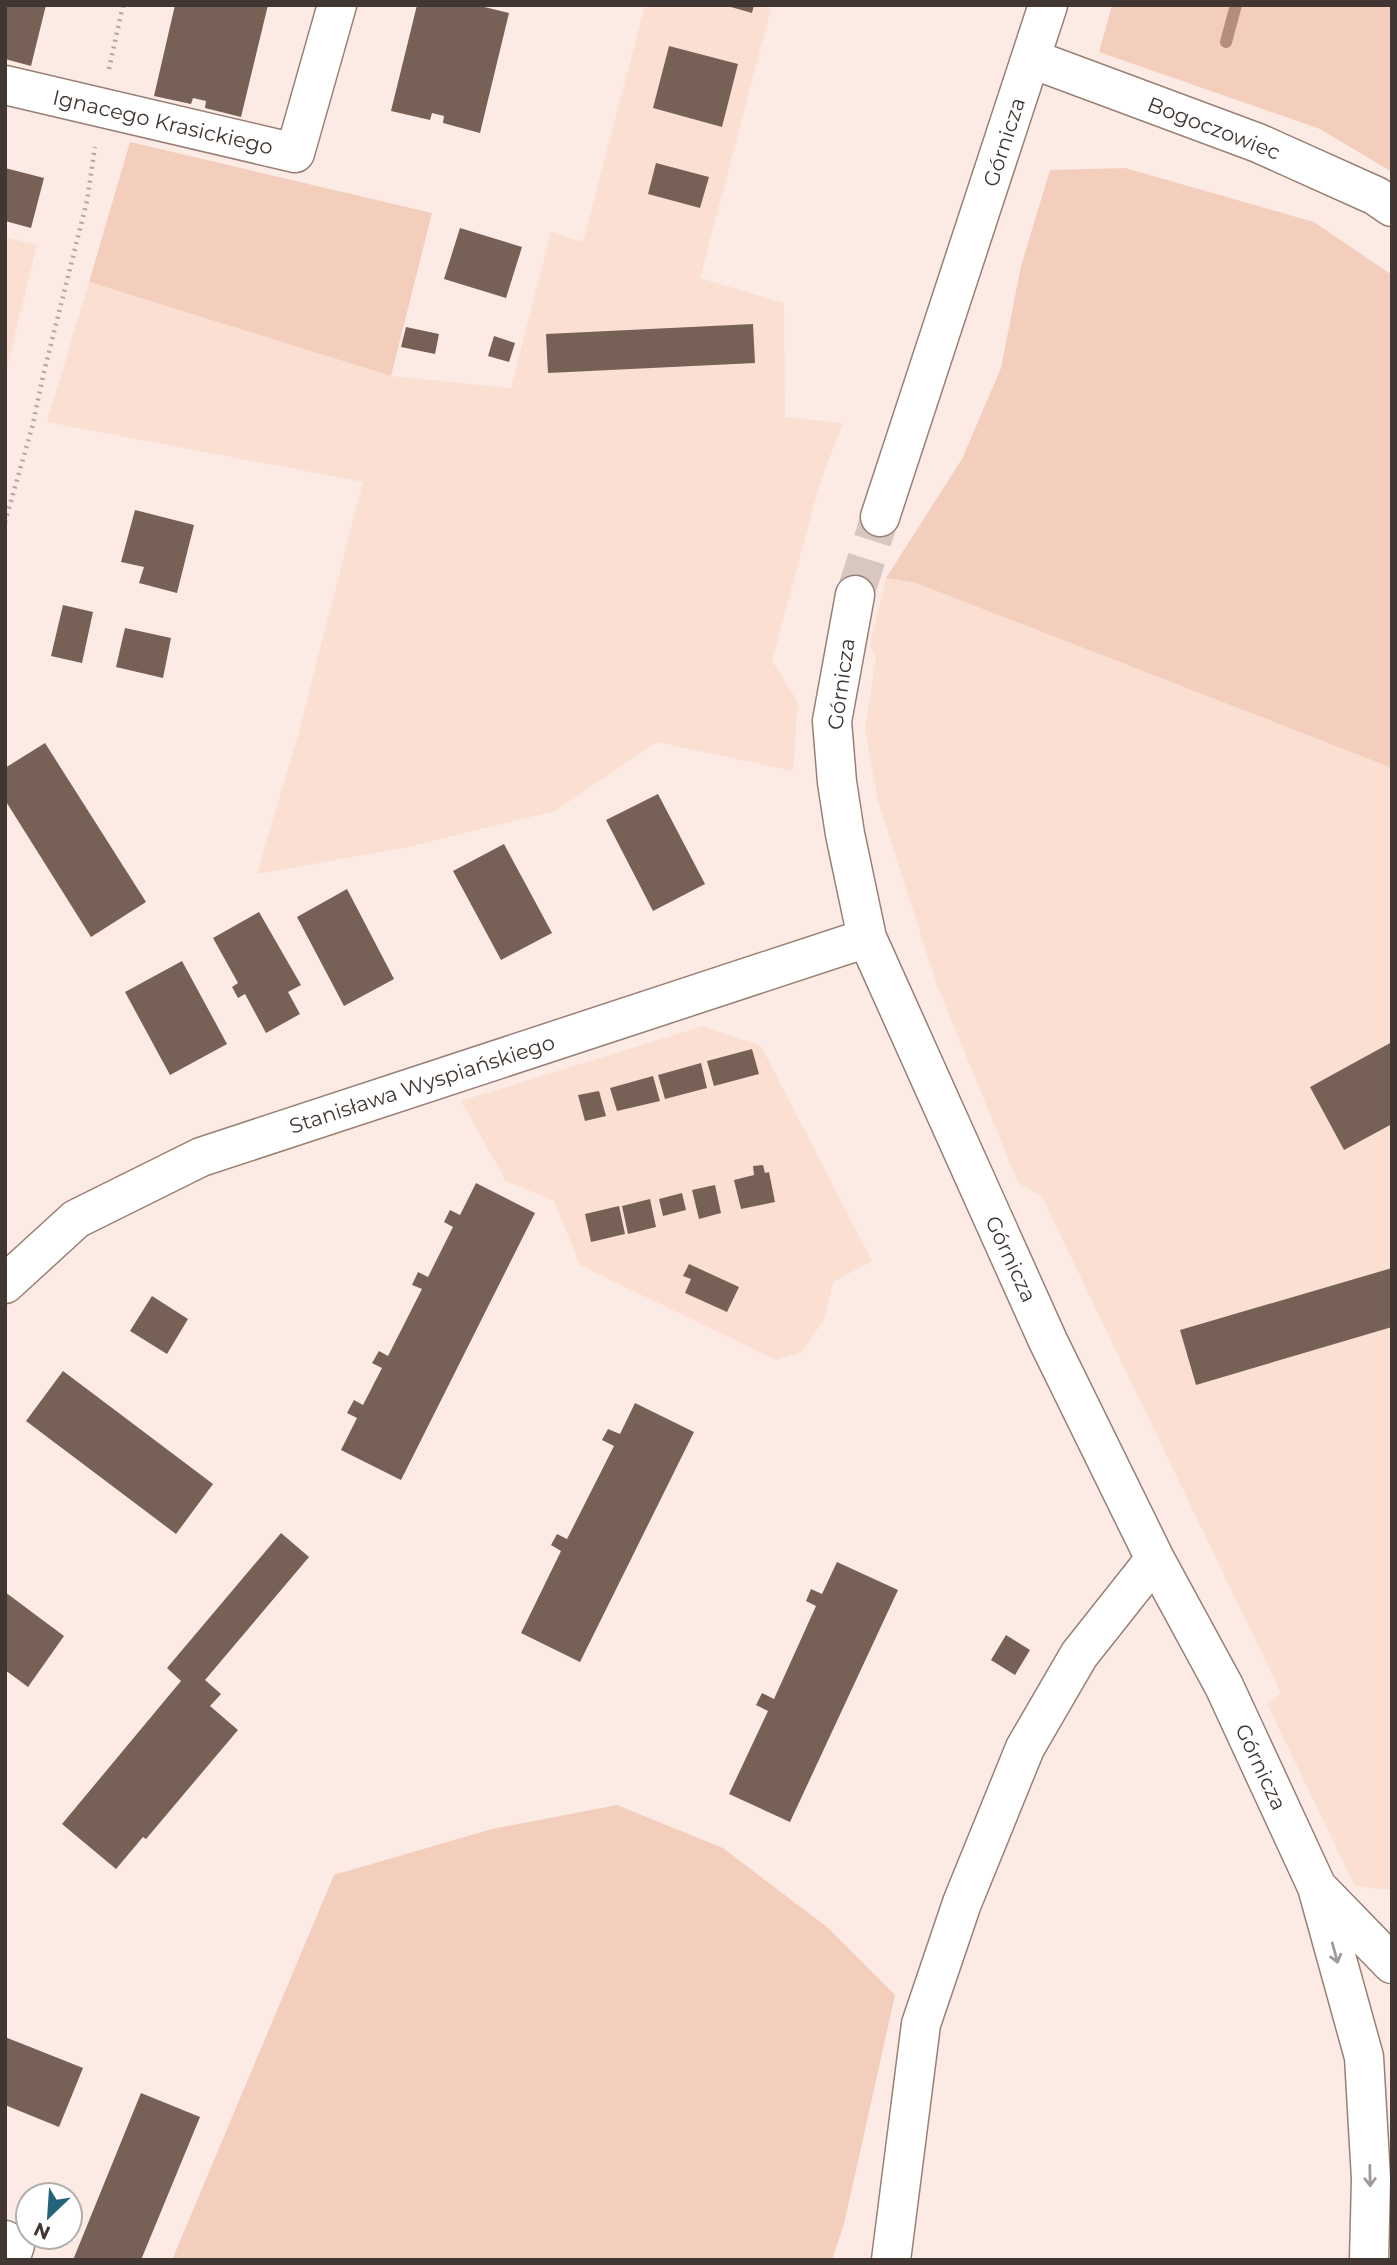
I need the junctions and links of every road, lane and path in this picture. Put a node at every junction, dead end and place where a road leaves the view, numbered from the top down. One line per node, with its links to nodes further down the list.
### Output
1 (123, 5): 6 (path)
2 (337, 5): 6 (street, Ignacego Krasickiego)
3 (1048, 5): 4 (street, Górnicza)
4 (1032, 59): 7 (street, Bogoczowiec); 8 (street, Górnicza)
5 (5, 85): 6 (street, Ignacego Krasickiego)
6 (101, 108): 9 (path)
7 (1392, 208)
8 (880, 517)
9 (5, 522)
10 (855, 595): 11 (street, Górnicza)
11 (867, 938): 12 (street, Stanisława Wyspiańskiego); 13 (street, Górnicza)
12 (5, 1284)
13 (1155, 1559): 14 (street, Górnicza); 18 (street)
14 (1317, 1887): 15 (street, Górnicza); 19 (street, Górnicza, one-way to 19)
15 (1392, 1964)
16 (5, 2240): 17 (street)
17 (10, 2260)
18 (891, 2260)
19 (1369, 2260)

